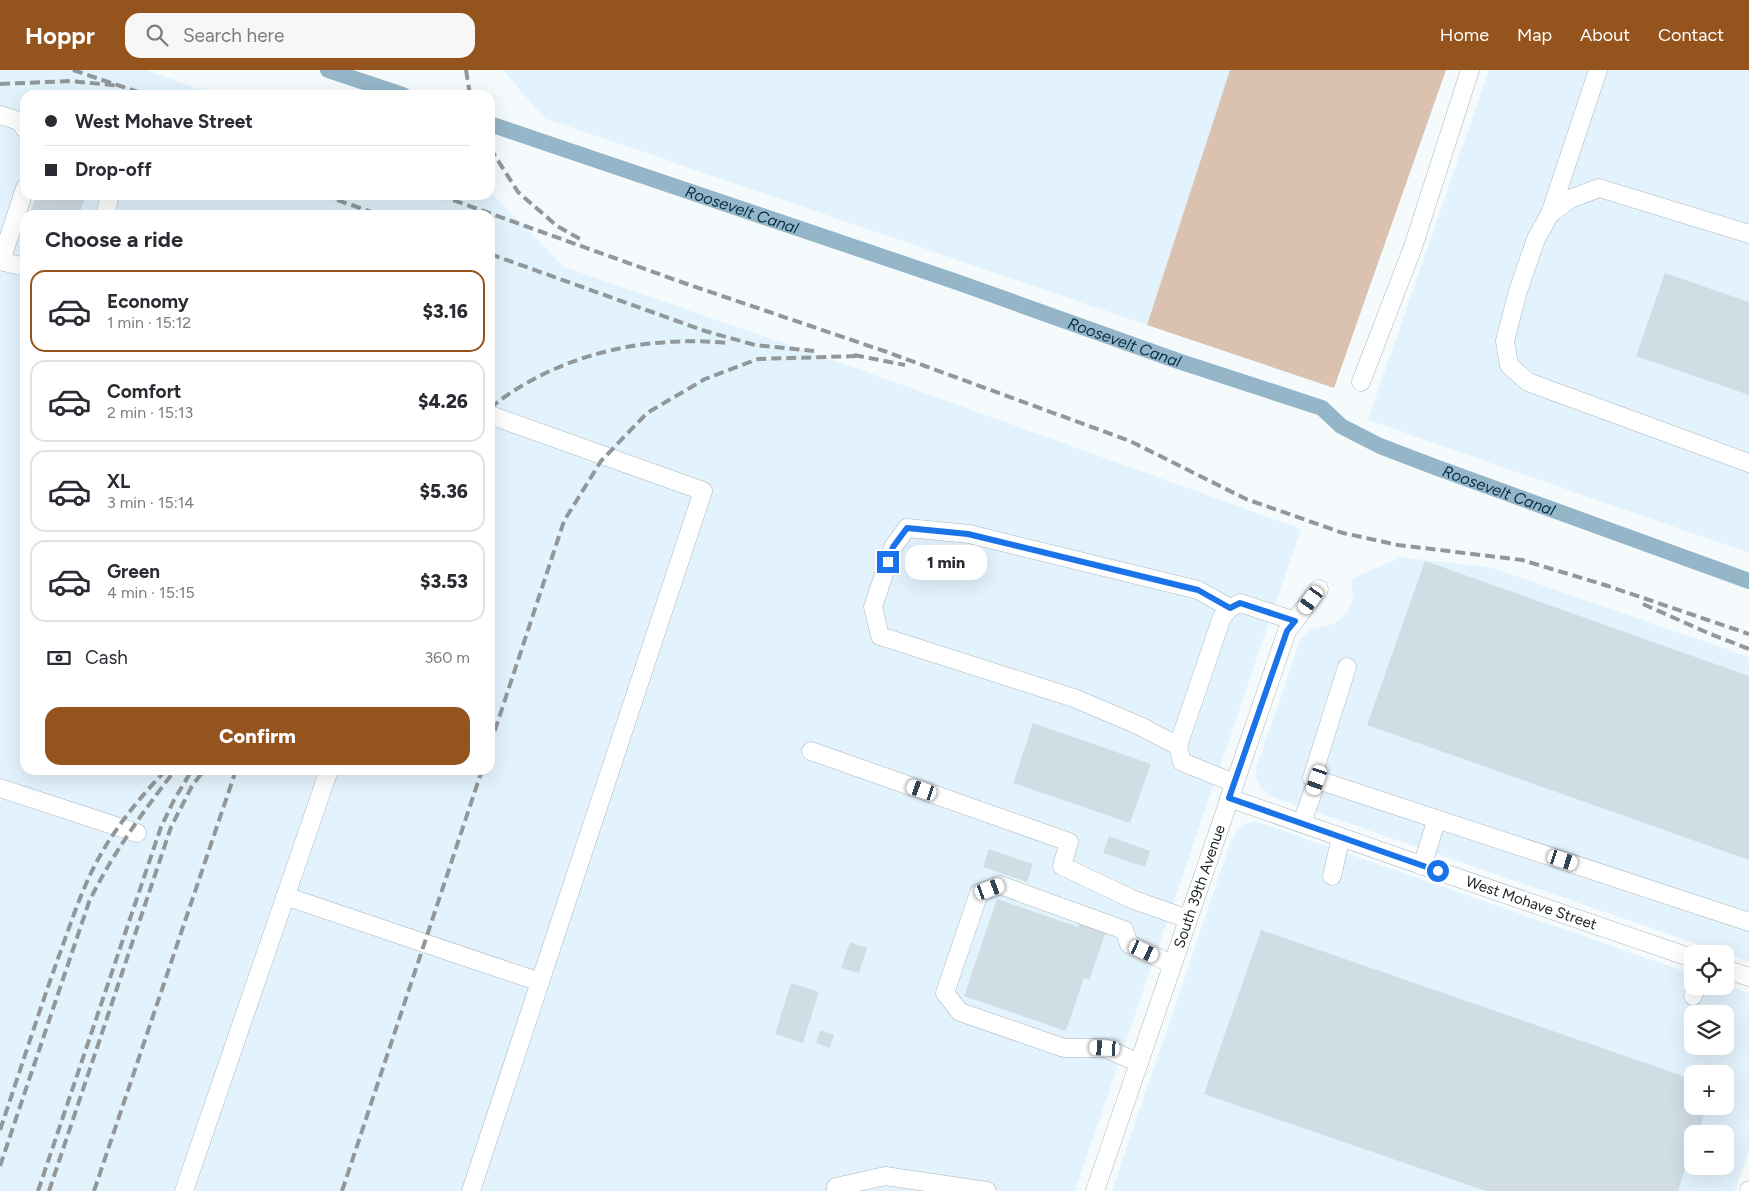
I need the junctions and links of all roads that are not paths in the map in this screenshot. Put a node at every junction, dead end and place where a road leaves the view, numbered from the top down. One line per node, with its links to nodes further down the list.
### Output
1 (1470, 70): 10 (street)
2 (1598, 70): 6 (street)
3 (0, 115): 4 (street)
4 (20, 122)
5 (21, 200): 8 (street)
6 (1550, 214): 7 (street); 12 (street)
7 (1749, 234)
8 (1, 261): 9 (street)
9 (20, 267)
10 (1361, 382)
11 (495, 417): 36 (street)
12 (1749, 463)
13 (1319, 589): 15 (street, South 39th Avenue)
14 (1230, 608): 15 (street); 17 (street); 17 (street)
15 (1295, 621): 22 (street, South 39th Avenue)
16 (1347, 667): 20 (street)
17 (1178, 746): 22 (street, West Mohave Street)
18 (812, 751): 30 (street)
19 (327, 775): 29 (street)
20 (1317, 780): 23 (street); 24 (street)
21 (0, 788): 25 (street)
22 (1232, 790): 24 (street, West Mohave Street); 30 (street, South 39th Avenue)
23 (1437, 819): 27 (street); 31 (street)
24 (1302, 823): 26 (street, West Mohave Street)
25 (137, 833)
26 (1341, 837): 27 (street, West Mohave Street); 28 (street)
27 (1422, 866): 32 (street, West Mohave Street)
28 (1332, 876)
29 (285, 896): 36 (street); 38 (street)
30 (1188, 919): 33 (street, South 39th Avenue)
31 (1749, 922)
32 (1684, 955)
33 (1172, 964): 37 (street, South 39th Avenue); 37 (street)
34 (1734, 972): 35 (street)
35 (1749, 977)
36 (540, 982): 39 (street)
37 (1139, 1063): 42 (street, South 39th Avenue)
38 (184, 1191)
39 (471, 1191)
40 (836, 1191): 41 (street)
41 (987, 1191)
42 (1095, 1191)

